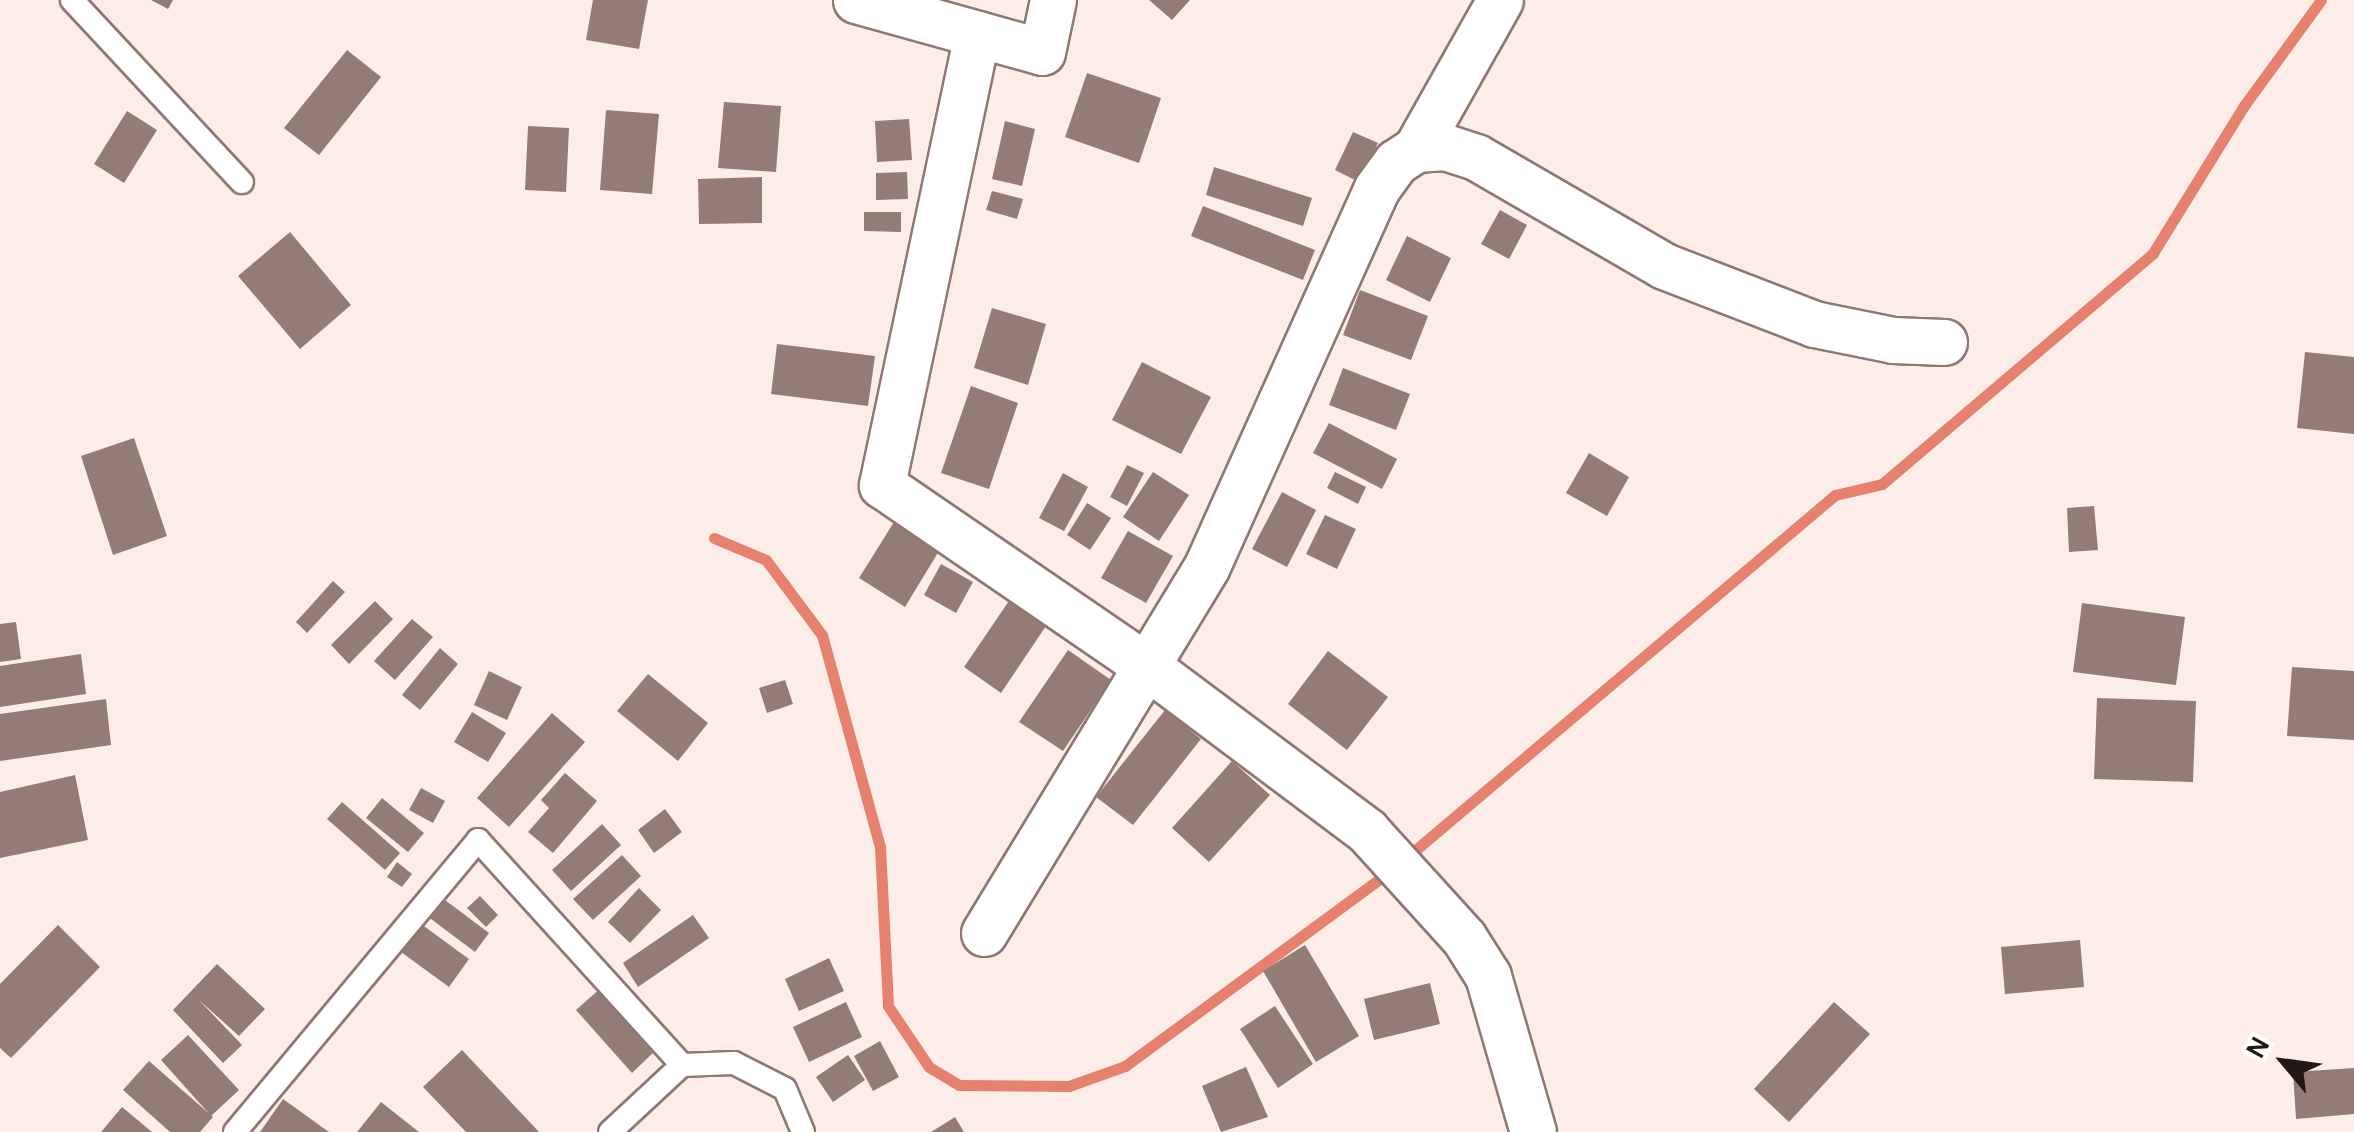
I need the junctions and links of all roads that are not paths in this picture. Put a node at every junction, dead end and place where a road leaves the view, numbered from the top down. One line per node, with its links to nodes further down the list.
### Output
1 (72, 0): 7 (lane)
2 (856, 0): 5 (street)
3 (1052, 0): 5 (street)
4 (1500, 0): 6 (street)
5 (977, 34): 9 (street)
6 (1416, 149): 8 (street); 9 (street)
7 (242, 182)
8 (1944, 342)
9 (1148, 667): 10 (street); 15 (street)
10 (984, 934)
11 (682, 1065): 12 (lane); 13 (lane); 14 (lane)
12 (235, 1132)
13 (610, 1132)
14 (803, 1132)
15 (1533, 1132)

